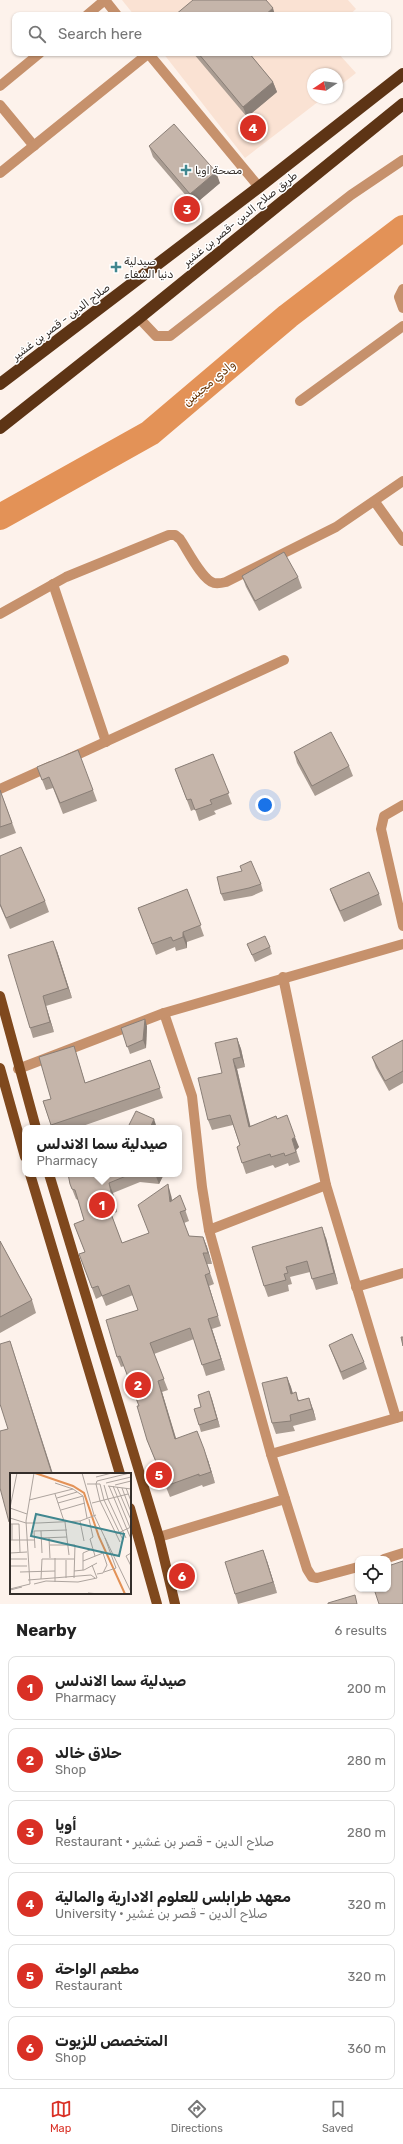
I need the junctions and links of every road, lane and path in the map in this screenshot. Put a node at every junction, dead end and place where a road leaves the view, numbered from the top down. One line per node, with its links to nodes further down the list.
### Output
1 (105, 0): 2 (street); 3 (street)
2 (90, 12)
3 (115, 12)
4 (36, 56): 8 (street)
5 (144, 56): 11 (street)
6 (150, 56): 14 (street)
7 (403, 74): 14 (highway, صلاح الدين - قصر بن غشير)
8 (0, 86)
9 (0, 104): 11 (street)
10 (403, 104): 17 (highway, طريق صلاح الدين -قصر بن غشير)
11 (34, 146): 13 (street)
12 (403, 160): 17 (street)
13 (0, 173)
14 (259, 187): 19 (highway, صلاح الدين - قصر بن غشير)
15 (403, 289): 16 (street)
16 (403, 308)
17 (139, 318): 21 (highway, طريق صلاح الدين -قصر بن غشير)
18 (403, 326): 20 (street)
19 (0, 384)
20 (300, 401)
21 (0, 428)
22 (403, 481): 23 (street)
23 (375, 502): 24 (street); 25 (street)
24 (403, 541)
25 (53, 584): 26 (street); 28 (street)
26 (0, 614)
27 (284, 660): 28 (street)
28 (106, 742): 29 (street)
29 (0, 788)
30 (403, 805): 31 (street)
31 (403, 926)
32 (403, 944): 33 (street)
33 (283, 977): 35 (street); 43 (street)
34 (0, 996): 37 (main road)
35 (164, 1013): 37 (street); 44 (street)
36 (0, 1068): 38 (main road)
37 (18, 1069): 39 (main road)
38 (3, 1093): 40 (main road)
39 (35, 1125)
40 (22, 1148)
41 (31, 1177): 49 (main road)
42 (50, 1177): 52 (main road)
43 (326, 1185): 44 (street); 46 (street)
44 (209, 1230): 48 (street)
45 (403, 1273): 46 (street)
46 (356, 1287): 47 (street)
47 (399, 1417): 48 (street)
48 (271, 1454): 50 (street)
49 (120, 1473)
50 (285, 1499): 52 (street); 55 (street)
51 (131, 1512): 56 (main road)
52 (159, 1537): 57 (main road)
53 (403, 1554): 54 (street)
54 (391, 1557)
55 (355, 1567)
56 (157, 1604)
57 (175, 1604)

